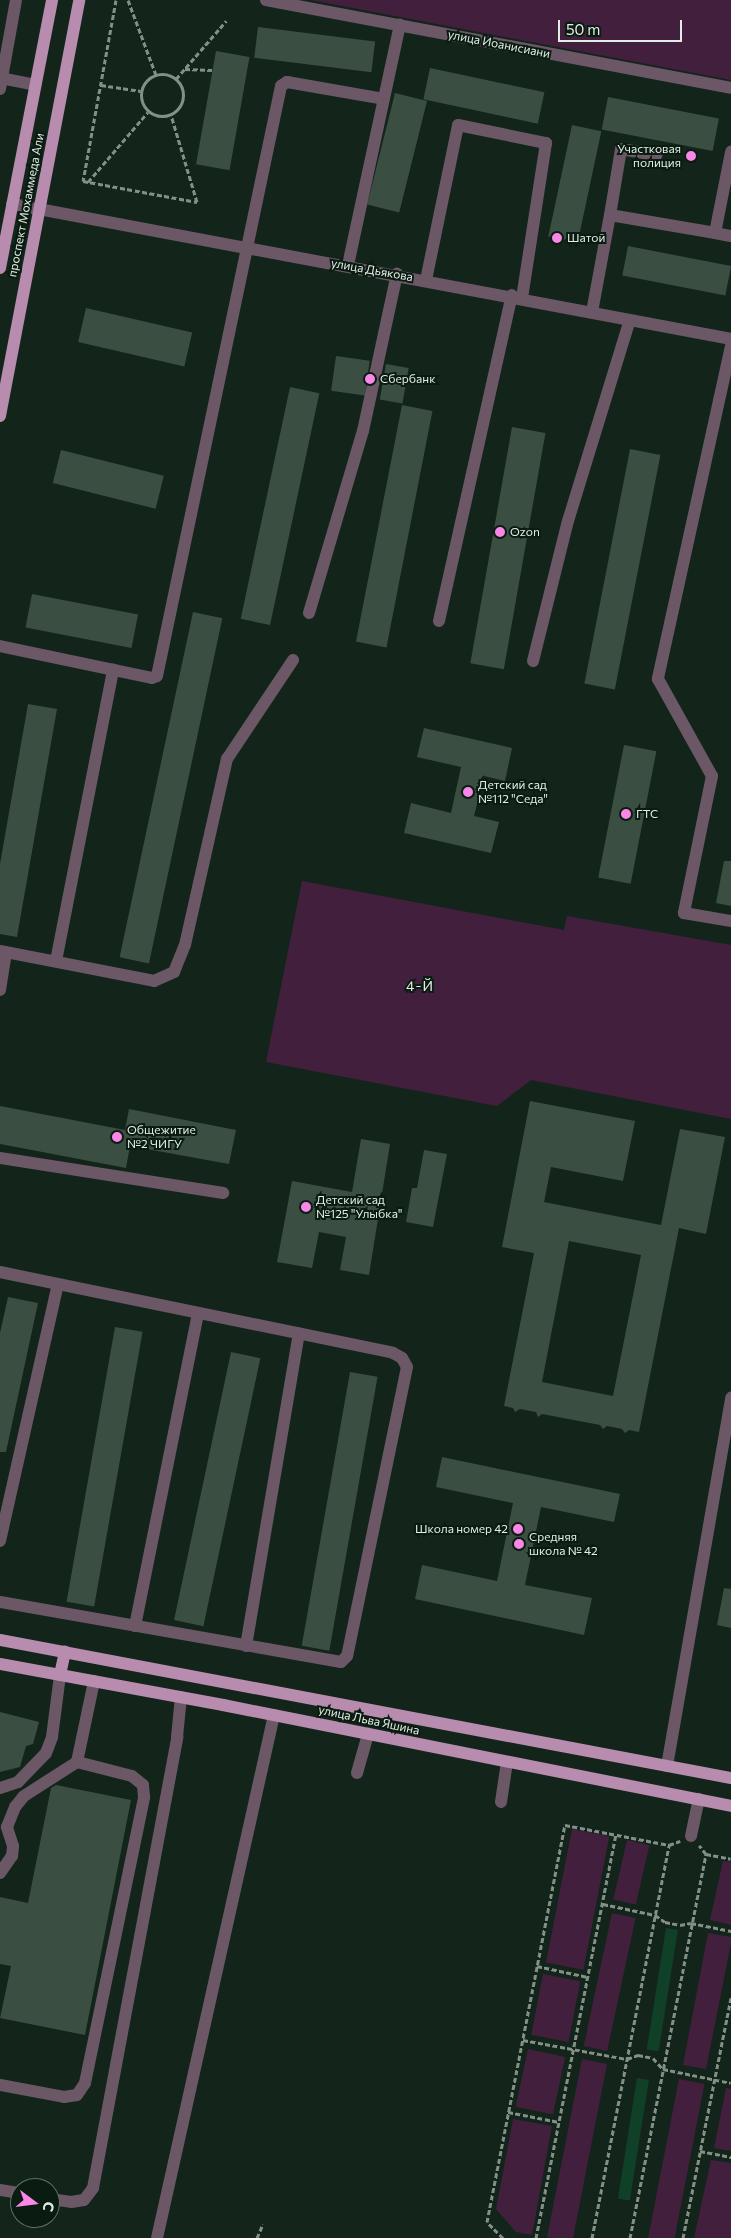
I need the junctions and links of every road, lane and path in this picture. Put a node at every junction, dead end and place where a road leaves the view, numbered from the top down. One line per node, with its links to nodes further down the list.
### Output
1 (16, 0): 13 (street)
2 (52, 0): 14 (main road, проспект Мохаммеда Али)
3 (79, 0): 26 (main road, проспект Мохаммеда Али)
4 (116, 0): 15 (path)
5 (128, 0): 11 (path)
6 (266, 0): 8 (street, улица Иоанисиани)
7 (226, 21): 9 (path)
8 (400, 25): 16 (street, улица Иоанисиани); 18 (street)
9 (185, 69): 10 (path); 12 (path)
10 (212, 70)
11 (156, 75): 12 (path); 17 (path)
12 (176, 79): 20 (path)
13 (1, 82): 14 (street)
14 (35, 85): 25 (main road, проспект Мохаммеда Али)
15 (101, 85): 17 (path); 23 (path)
16 (731, 88)
17 (141, 91): 19 (path)
18 (384, 99): 31 (street); 32 (street)
19 (148, 112): 20 (path); 23 (path)
20 (171, 115): 23 (path)
21 (731, 152): 24 (street)
22 (656, 155): 27 (street)
23 (88, 182)
24 (727, 189): 28 (street)
25 (12, 204): 26 (street, улица Дьякова); 30 (main road, проспект Мохаммеда Али)
26 (40, 209): 31 (street, улица Дьякова); 41 (main road, проспект Мохаммеда Али)
27 (610, 215): 28 (street); 37 (street)
28 (715, 233): 29 (street)
29 (731, 236)
30 (3, 237): 33 (main road, проспект Мохаммеда Али)
31 (245, 246): 32 (street, улица Дьякова); 47 (street)
32 (348, 265): 34 (street, улица Дьякова)
33 (0, 268)
34 (397, 274): 35 (street, улица Дьякова); 42 (street)
35 (426, 280): 36 (street, улица Дьякова); 36 (street)
36 (517, 297): 37 (street, улица Дьякова); 43 (street)
37 (592, 312): 38 (street, улица Дьякова)
38 (630, 320): 39 (street, улица Дьякова); 46 (street)
39 (731, 339)
40 (731, 346): 48 (street)
41 (0, 416)
42 (309, 613)
43 (439, 621)
44 (0, 646): 47 (street)
45 (293, 660): 50 (street)
46 (533, 661)
47 (113, 670): 50 (street)
48 (731, 922)
49 (3, 951): 50 (street); 51 (street)
50 (56, 961)
51 (0, 990)
52 (0, 1158): 53 (street)
53 (222, 1193)
54 (0, 1272): 55 (street)
55 (58, 1284): 56 (street); 59 (street)
56 (198, 1313): 57 (street); 61 (street)
57 (299, 1333): 63 (street); 63 (street)
58 (731, 1398): 73 (street)
59 (0, 1541)
60 (0, 1602): 61 (street)
61 (135, 1626): 63 (street)
62 (0, 1640): 64 (main road, улица Льва Яшина)
63 (246, 1646)
64 (65, 1652): 66 (main road); 73 (main road, улица Льва Яшина)
65 (0, 1664): 66 (main road, улица Льва Яшина)
66 (60, 1675): 67 (main road, улица Льва Яшина); 76 (street)
67 (94, 1681): 68 (main road, улица Льва Яшина); 71 (street)
68 (181, 1697): 69 (main road, улица Льва Яшина); 105 (street)
69 (274, 1715): 70 (main road, улица Льва Яшина); 107 (street)
70 (368, 1734): 72 (main road, улица Льва Яшина); 74 (street)
71 (77, 1762): 85 (street); 100 (street)
72 (507, 1762): 77 (main road, улица Льва Яшина); 78 (street)
73 (667, 1766): 75 (main road, улица Льва Яшина)
74 (357, 1773)
75 (731, 1778)
76 (0, 1788)
77 (699, 1799): 79 (main road, улица Льва Яшина); 81 (street)
78 (501, 1802)
79 (731, 1806)
80 (616, 1834): 82 (path); 86 (path); 90 (path)
81 (691, 1836): 82 (path); 83 (path)
82 (669, 1845): 87 (path)
83 (706, 1854): 84 (path); 88 (path)
84 (731, 1859)
85 (0, 1873)
86 (602, 1904): 87 (path); 91 (path)
87 (656, 1915): 88 (path); 96 (path)
88 (692, 1923): 89 (path); 97 (path)
89 (731, 1931)
90 (537, 1966): 91 (path); 94 (path)
91 (588, 1976): 95 (path)
92 (731, 1998): 93 (path)
93 (730, 2007): 98 (path)
94 (523, 2040): 95 (path); 101 (path)
95 (574, 2049): 96 (path); 102 (path)
96 (627, 2059): 97 (path); 111 (path)
97 (663, 2069): 98 (path); 112 (path)
98 (715, 2080): 99 (path); 103 (path)
99 (731, 2083)
100 (0, 2085)
101 (508, 2112): 102 (path); 109 (path)
102 (559, 2122): 110 (path)
103 (700, 2152): 104 (path); 113 (path)
104 (731, 2157)
105 (60, 2200)
106 (264, 2224): 108 (path)
107 (157, 2238)
108 (257, 2238)
109 (503, 2238)
110 (536, 2238)
111 (592, 2238)
112 (630, 2238)
113 (683, 2238)

